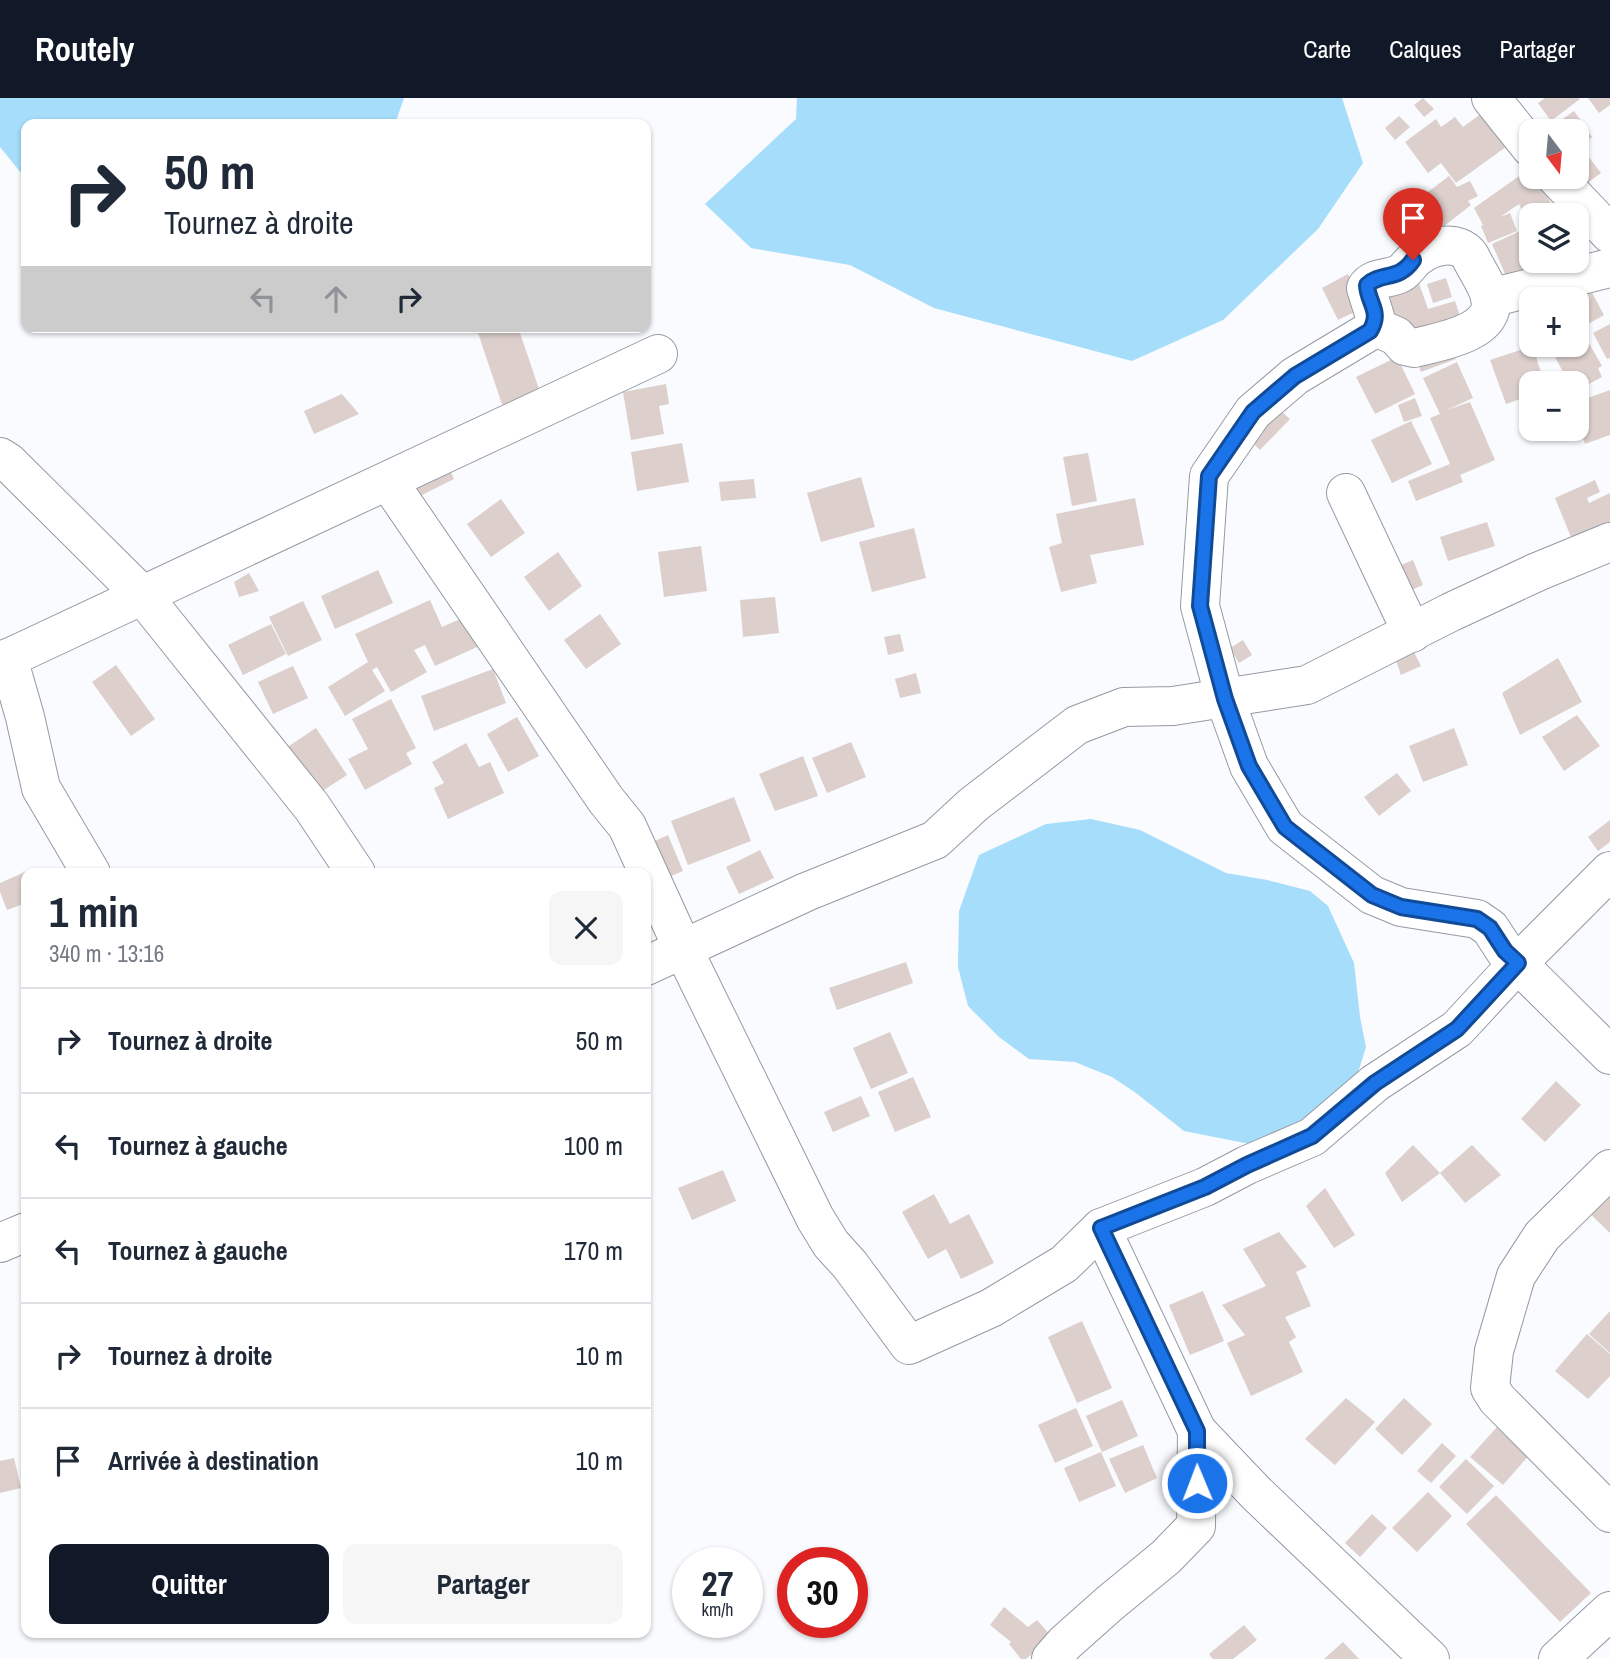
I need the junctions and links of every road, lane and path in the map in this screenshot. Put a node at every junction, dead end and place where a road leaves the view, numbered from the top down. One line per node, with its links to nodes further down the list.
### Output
1 (1491, 98): 2 (street)
2 (1519, 133)
3 (1567, 189): 4 (street)
4 (1610, 234)
5 (1610, 268): 6 (street)
6 (1490, 298): 7 (street); 7 (street)
7 (1373, 326): 16 (street)
8 (658, 354): 10 (street)
9 (0, 457): 13 (street)
10 (388, 481): 13 (street); 19 (street)
11 (1346, 493): 14 (street)
12 (1610, 542): 14 (street)
13 (143, 596): 15 (street); 18 (street)
14 (1412, 633): 16 (street)
15 (4, 660): 17 (street)
16 (1225, 699): 22 (street); 23 (street)
17 (88, 868)
18 (353, 868)
19 (646, 868)
20 (1610, 871): 23 (street)
21 (651, 879): 22 (street)
22 (683, 949): 24 (street); 27 (street)
23 (1518, 963): 25 (street); 27 (street)
24 (651, 964)
25 (1610, 1055)
26 (1610, 1169): 31 (street)
27 (1101, 1228): 30 (street)
28 (21, 1234): 29 (street)
29 (0, 1243)
30 (1197, 1431): 33 (street); 34 (street)
31 (1610, 1513)
32 (1610, 1611): 35 (street)
33 (1051, 1659)
34 (1430, 1659)
35 (1558, 1659)

